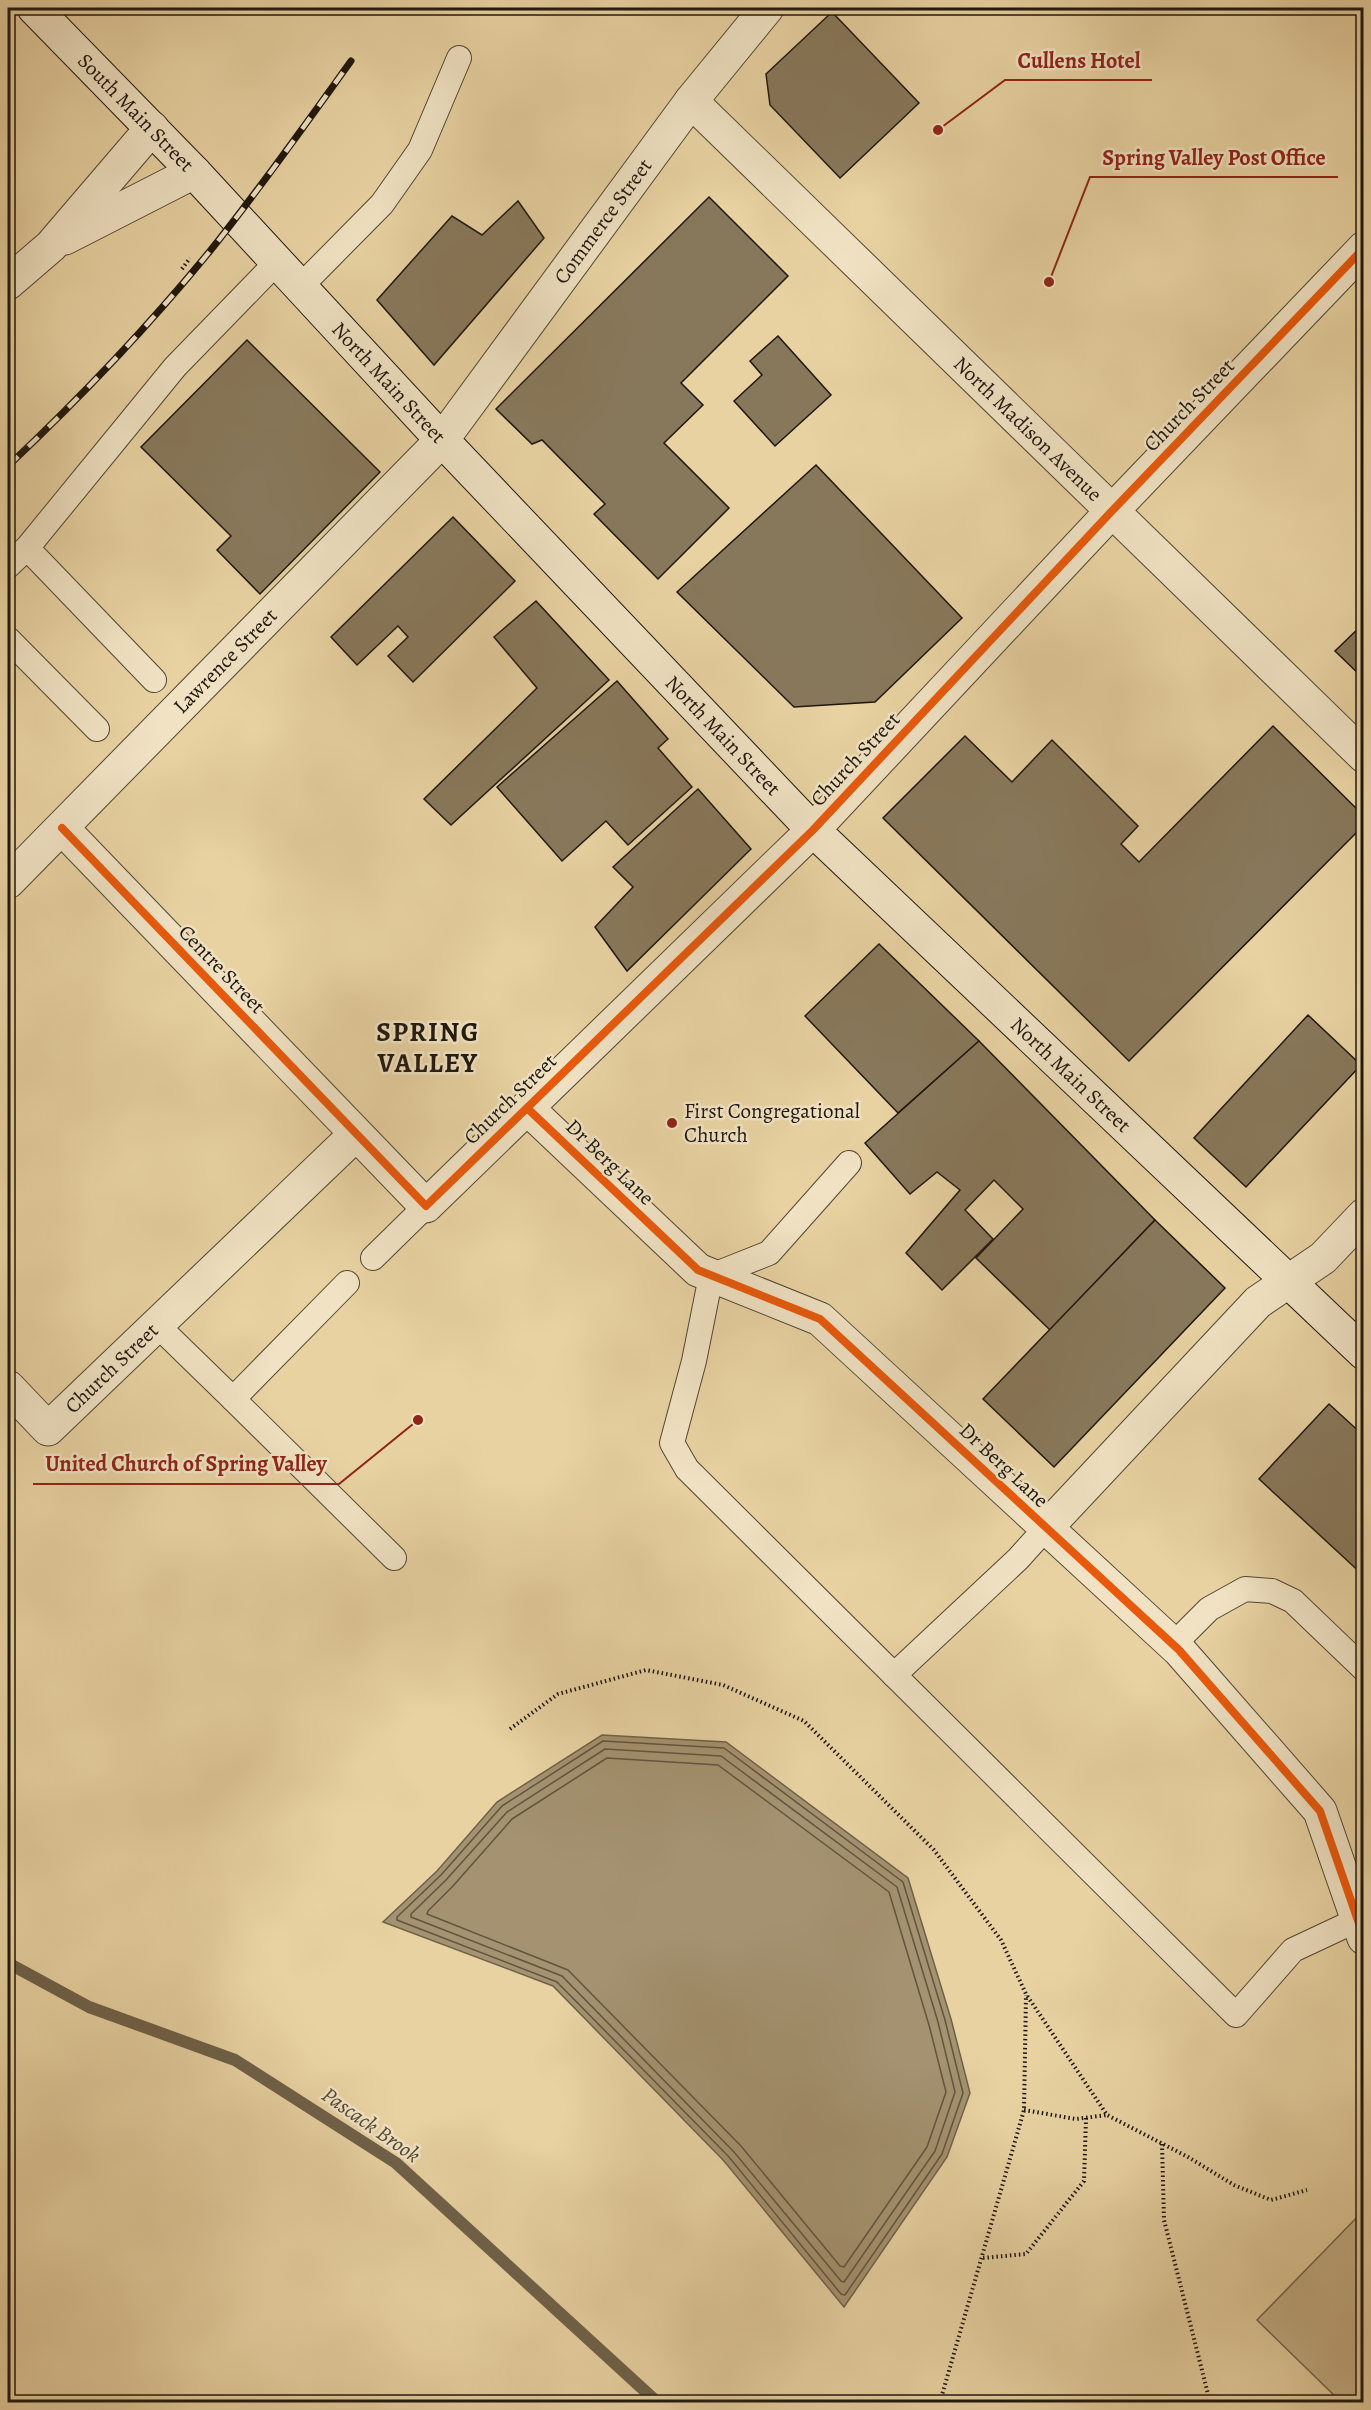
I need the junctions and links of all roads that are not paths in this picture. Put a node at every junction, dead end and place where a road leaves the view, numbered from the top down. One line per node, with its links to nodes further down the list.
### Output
1 (34, 8): 5 (street, South Main Street)
2 (767, 8): 4 (street, Commerce Street)
3 (459, 58): 12 (lane)
4 (690, 101): 13 (street, Commerce Street); 14 (street, North Madison Avenue)
5 (152, 129): 6 (street, South Main Street); 8 (street)
6 (194, 172): 7 (street, South Main Street); 8 (street)
7 (236, 218): 10 (street, North Main Street)
8 (51, 246): 11 (street)
9 (1364, 248): 14 (street, Church Street)
10 (277, 262): 12 (street, North Main Street); 15 (lane)
11 (8, 283)
12 (300, 287): 13 (street, North Main Street)
13 (442, 440): 21 (street, Lawrence Street); 22 (street, North Main Street)
14 (1111, 512): 20 (street, North Madison Avenue); 22 (street, Church Street)
15 (27, 548): 16 (lane); 18 (lane)
16 (8, 566)
17 (8, 639): 19 (lane)
18 (154, 680)
19 (97, 729)
20 (1364, 756)
21 (62, 828): 23 (street, Lawrence Street); 25 (street, Centre Street)
22 (813, 830): 24 (street, Church Street); 31 (street, North Main Street)
23 (8, 882)
24 (527, 1108): 27 (street, Church Street); 30 (street, Dr Berg Lane)
25 (356, 1134): 27 (street); 33 (street, Church Street)
26 (849, 1163): 30 (lane)
27 (426, 1206): 29 (lane)
28 (1364, 1215): 31 (street, Dr Berg Lane)
29 (374, 1258)
30 (711, 1276): 37 (street, Dr Berg Lane); 41 (lane)
31 (1289, 1281): 34 (street, North Main Street); 37 (street, Dr Berg Lane)
32 (347, 1283): 36 (lane)
33 (156, 1325): 35 (street, Church Street); 36 (lane)
34 (1364, 1353)
35 (8, 1387)
36 (233, 1399): 38 (lane)
37 (1046, 1528): 39 (street, Dr Berg Lane); 41 (lane)
38 (394, 1558)
39 (1173, 1645): 40 (lane); 42 (street, Dr Berg Lane)
40 (1364, 1669)
41 (894, 1675): 42 (lane)
42 (1360, 1929)

